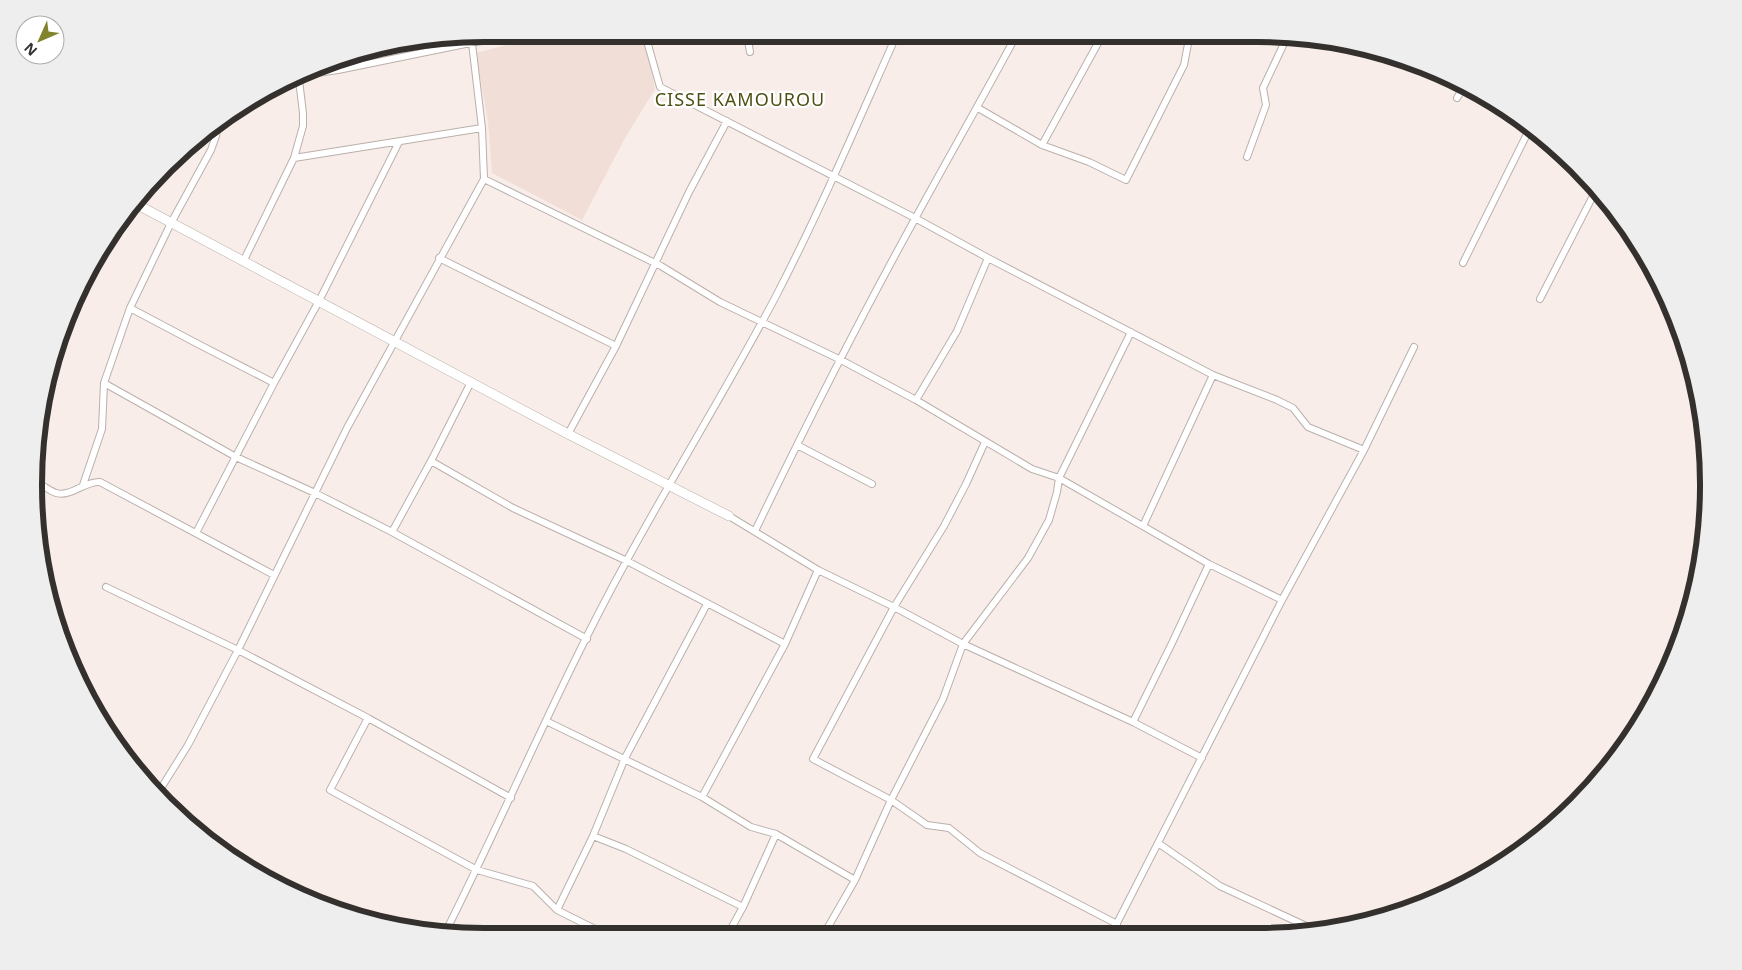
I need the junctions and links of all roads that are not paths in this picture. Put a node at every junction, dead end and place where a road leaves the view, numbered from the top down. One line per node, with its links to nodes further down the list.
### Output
1 (480, 42): 9 (street)
2 (647, 42): 16 (street)
3 (748, 42): 10 (street)
4 (893, 42): 24 (street)
5 (1013, 42): 15 (street)
6 (1099, 42): 21 (street)
7 (1189, 42): 21 (street)
8 (1284, 43): 22 (street)
9 (472, 44): 11 (street); 17 (street)
10 (750, 52)
11 (329, 71)
12 (299, 83): 23 (street)
13 (1460, 92): 14 (street)
14 (1457, 98)
15 (978, 108): 21 (street); 28 (street)
16 (728, 121): 24 (street); 33 (street)
17 (482, 128): 20 (street); 25 (street)
18 (216, 134): 29 (street)
19 (1527, 135): 34 (street)
20 (399, 142): 23 (street); 36 (street)
21 (1042, 145)
22 (1247, 157)
23 (294, 158): 32 (street)
24 (834, 177): 28 (street); 38 (street)
25 (484, 179): 30 (street); 33 (street)
26 (1593, 196): 35 (street)
27 (141, 207): 29 (street)
28 (915, 218): 31 (street); 43 (street)
29 (171, 223): 32 (street); 37 (street)
30 (439, 258): 40 (street); 41 (street)
31 (988, 258): 39 (street); 48 (street)
32 (243, 262): 36 (street)
33 (654, 263): 38 (street); 41 (street)
34 (1463, 263)
35 (1540, 299)
36 (319, 301): 40 (street); 47 (street)
37 (130, 308): 46 (street); 47 (street)
38 (762, 321): 43 (street); 59 (street)
39 (1131, 332): 44 (street); 55 (street)
40 (395, 342): 45 (street); 60 (street)
41 (616, 346): 49 (street)
42 (1414, 347): 52 (street)
43 (841, 360): 48 (street); 51 (street)
44 (1213, 375): 52 (street); 62 (street)
45 (471, 382): 49 (street); 54 (street)
46 (104, 383): 53 (street); 58 (street)
47 (274, 383): 53 (street)
48 (916, 400): 50 (street)
49 (568, 434): 59 (street)
50 (985, 442): 55 (street); 73 (street)
51 (797, 445): 56 (street); 63 (street)
52 (1364, 450): 71 (street)
53 (236, 457): 60 (street); 65 (street)
54 (431, 461): 64 (street); 66 (street)
55 (1059, 478): 62 (street); 76 (street)
56 (872, 484)
57 (42, 485): 58 (street)
58 (83, 485): 65 (street)
59 (670, 486): 61 (street); 66 (street)
60 (316, 493): 64 (street); 69 (street)
61 (729, 516): 63 (street)
62 (1143, 526): 67 (street)
63 (755, 531): 68 (street)
64 (392, 532): 74 (street)
65 (196, 533): 69 (street)
66 (626, 561): 72 (street); 74 (street)
67 (1209, 564): 71 (street); 80 (street)
68 (818, 570): 73 (street); 75 (street)
69 (274, 575): 77 (street)
70 (106, 586): 77 (street)
71 (1282, 600): 82 (street)
72 (707, 604): 75 (street); 81 (street)
73 (894, 607): 76 (street); 86 (street)
74 (587, 639): 79 (street)
75 (785, 644): 84 (street)
76 (963, 644): 80 (street); 86 (street)
77 (238, 650): 78 (street); 83 (street)
78 (368, 718): 85 (street); 90 (street)
79 (546, 721): 81 (street); 85 (street)
80 (1133, 722): 82 (street)
81 (625, 758): 84 (street); 88 (street)
82 (1202, 758): 89 (street)
83 (162, 787)
84 (702, 796): 87 (street)
85 (511, 798): 90 (street)
86 (891, 800): 91 (street); 94 (street)
87 (776, 834): 91 (street); 92 (street)
88 (593, 836): 92 (street); 93 (street)
89 (1158, 844): 94 (street); 95 (street)
90 (477, 870): 93 (street); 96 (street)
91 (855, 880): 99 (street)
92 (742, 907): 98 (street)
93 (557, 910): 97 (street)
94 (1117, 924): 100 (street)
95 (1304, 925)
96 (448, 926)
97 (594, 928)
98 (731, 928)
99 (827, 928)
100 (1115, 928)

